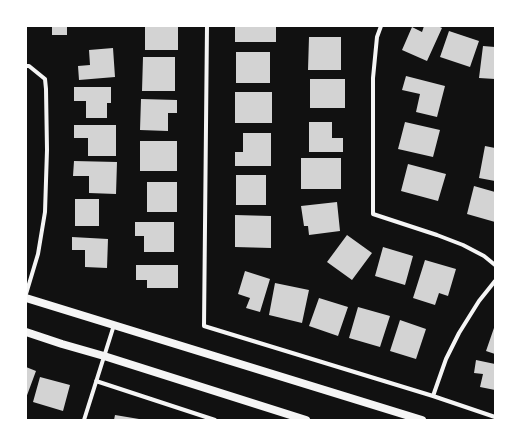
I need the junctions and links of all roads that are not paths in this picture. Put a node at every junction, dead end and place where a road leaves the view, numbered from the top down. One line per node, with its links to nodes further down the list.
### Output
1 (381, 26): 4 (street)
2 (207, 27): 12 (street)
3 (26, 66): 6 (street)
4 (495, 265)
5 (495, 281): 12 (street)
6 (26, 294)
7 (26, 298): 8 (main road)
8 (114, 325): 10 (street); 17 (main road)
9 (26, 332): 10 (main road)
10 (104, 356): 11 (street); 16 (main road)
11 (96, 381): 14 (street); 15 (street)
12 (433, 396): 13 (street)
13 (495, 417)
14 (84, 420)
15 (215, 420)
16 (306, 420)
17 (422, 420)

